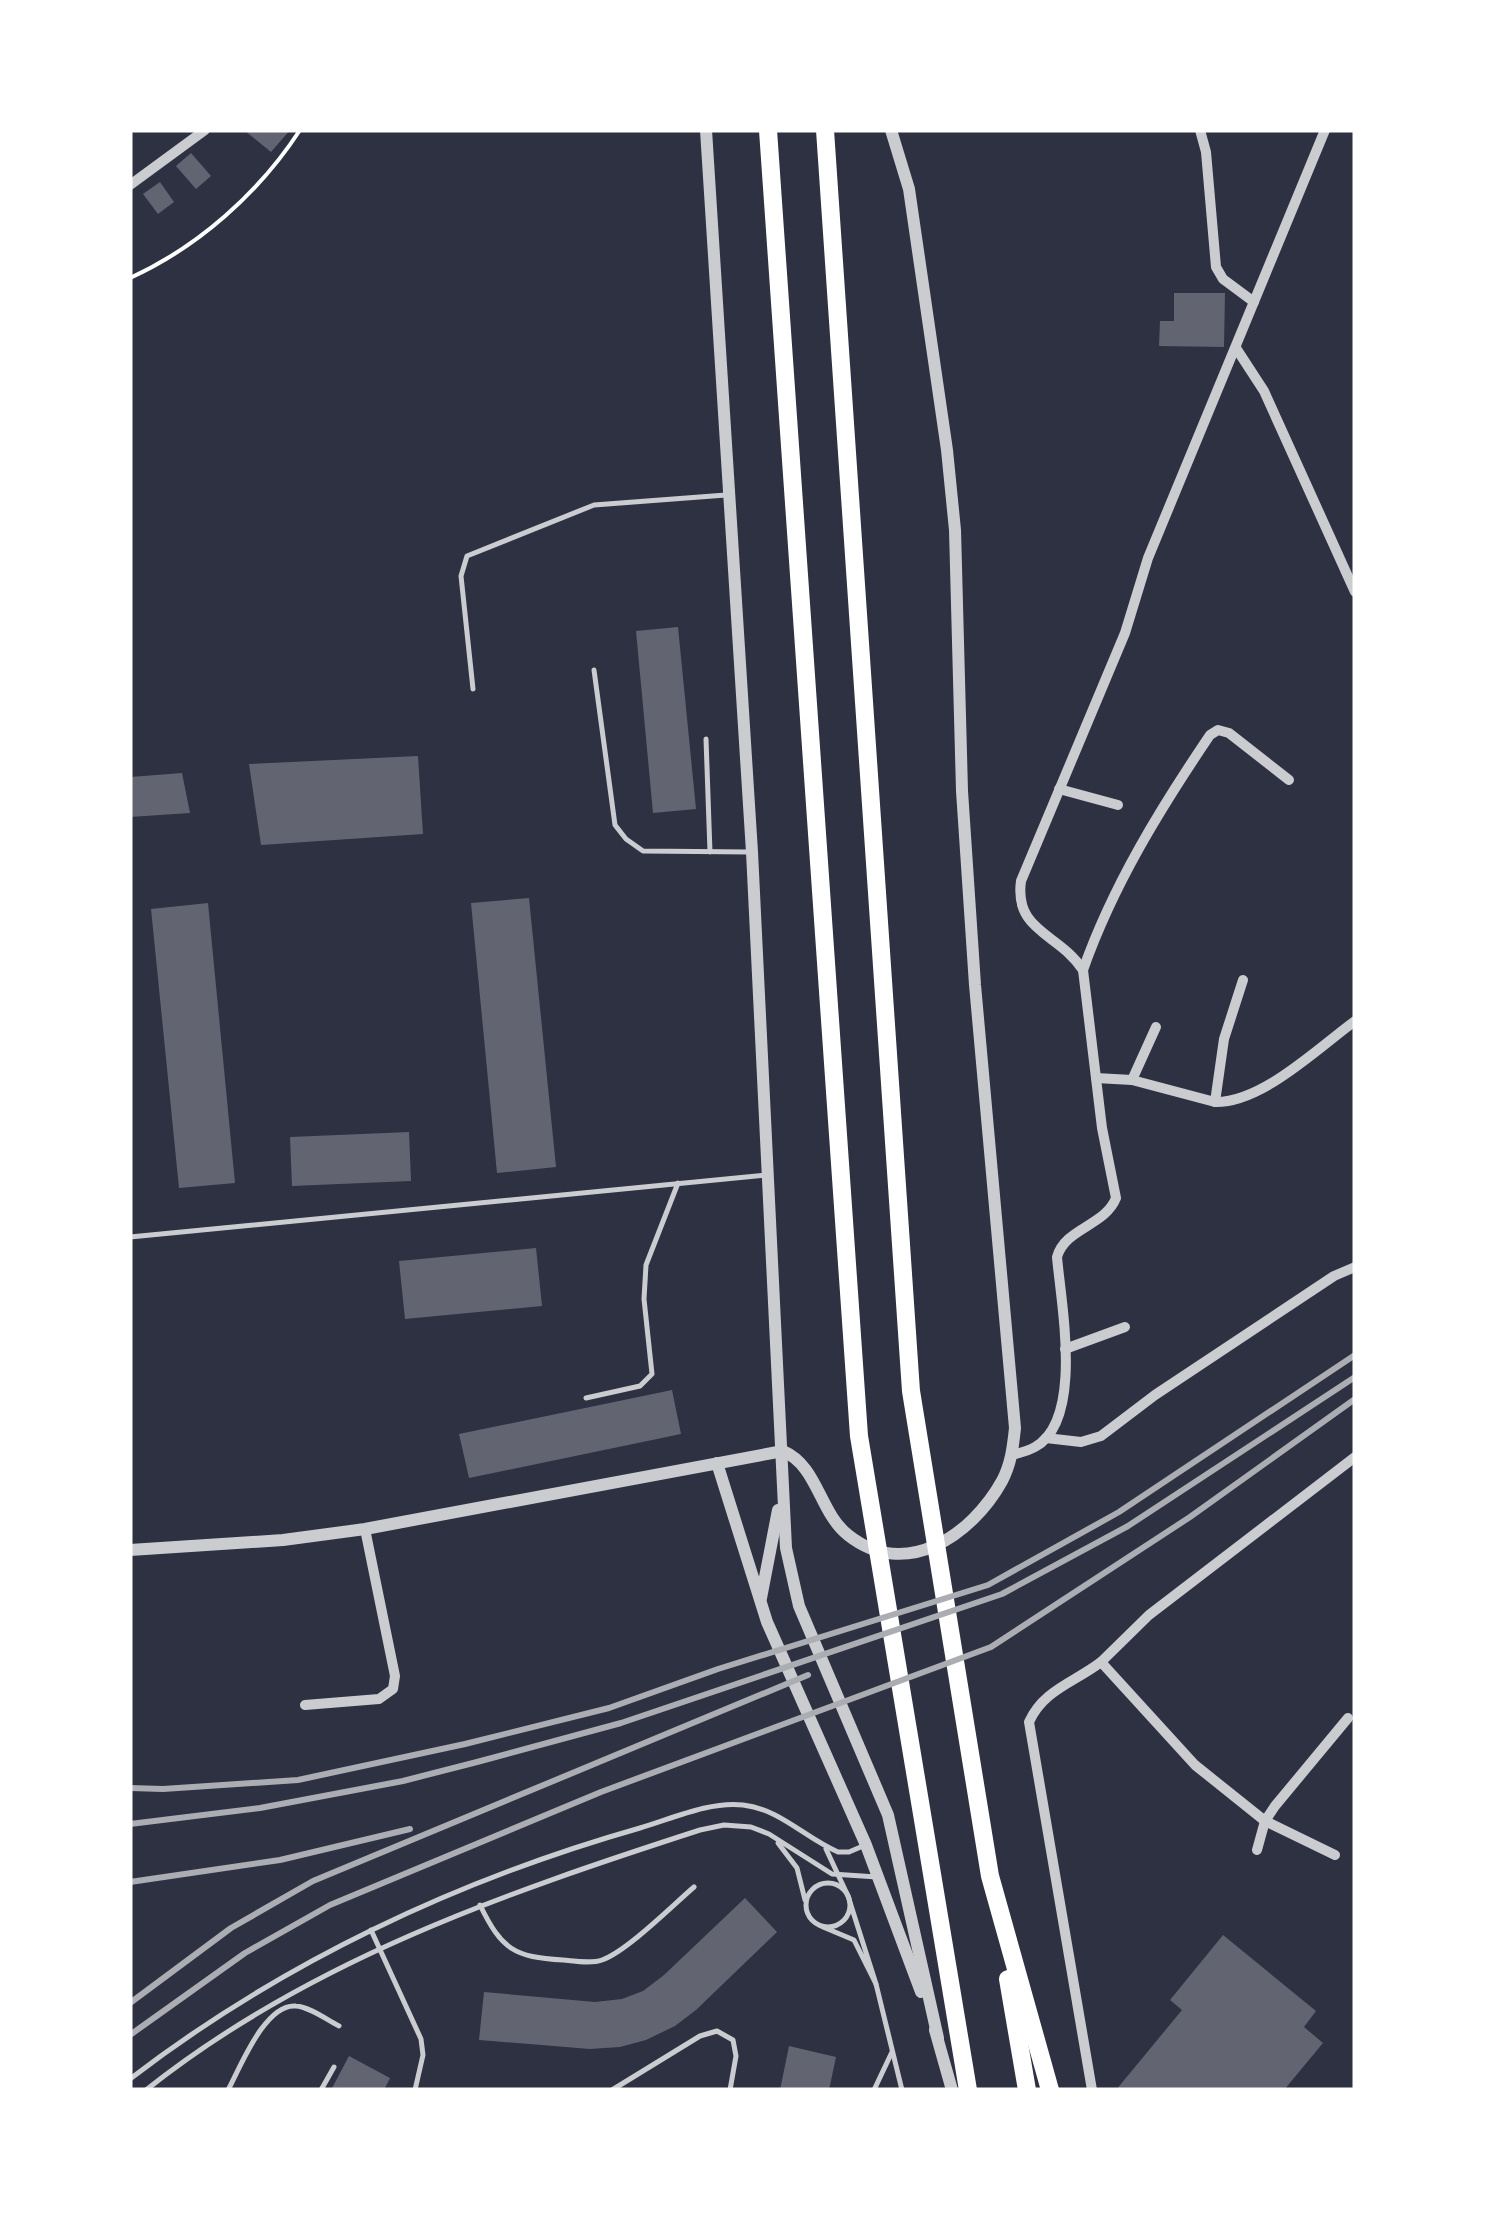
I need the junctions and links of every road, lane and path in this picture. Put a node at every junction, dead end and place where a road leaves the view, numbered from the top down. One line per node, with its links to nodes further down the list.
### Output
1 (205, 130): 9 (street)
2 (300, 130): 10 (path)
3 (706, 130): 13 (street)
4 (768, 130): 83 (highway)
5 (825, 130): 57 (highway)
6 (891, 130): 39 (street)
7 (1200, 130): 11 (street)
8 (1325, 130): 11 (street)
9 (130, 185)
10 (130, 278)
11 (1254, 302): 12 (street)
12 (1236, 348): 14 (street); 19 (street)
13 (729, 495): 16 (lane); 22 (street)
14 (1355, 592)
15 (594, 670): 21 (lane)
16 (473, 689)
17 (706, 739): 21 (lane)
18 (1289, 780): 23 (street)
19 (1060, 789): 20 (street); 23 (street)
20 (1118, 805)
21 (710, 852): 22 (lane)
22 (752, 852): 30 (street)
23 (1083, 970): 27 (street)
24 (1243, 980): 29 (street)
25 (1355, 1021): 29 (street)
26 (1156, 1027): 28 (street)
27 (1096, 1078): 28 (street); 35 (street)
28 (1132, 1080): 29 (street)
29 (1215, 1102)
30 (769, 1174): 31 (lane); 38 (street)
31 (678, 1182): 32 (lane); 36 (lane)
32 (130, 1238)
33 (1355, 1267): 37 (street)
34 (1125, 1327): 35 (street)
35 (1065, 1349): 37 (street)
36 (586, 1398)
37 (1046, 1438): 39 (street)
38 (783, 1452): 39 (street); 41 (street); 42 (street)
39 (1012, 1455)
40 (1355, 1457): 46 (street)
41 (716, 1463): 43 (street); 45 (street)
42 (782, 1490): 45 (street); 70 (street)
43 (365, 1529): 44 (street); 47 (street)
44 (130, 1550)
45 (760, 1601): 51 (street)
46 (1101, 1662): 49 (street); 86 (street)
47 (305, 1705)
48 (1348, 1718): 49 (street)
49 (1265, 1821): 53 (street); 54 (street)
50 (770, 1834): 55 (lane); 60 (lane); 61 (lane)
51 (866, 1844): 52 (lane); 56 (street)
52 (825, 1846): 55 (lane); 63 (lane)
53 (1257, 1850)
54 (1336, 1855)
55 (840, 1876): 56 (lane); 59 (lane)
56 (879, 1876): 70 (street)
57 (990, 1876): 84 (highway); 85 (highway)
58 (694, 1887): 60 (lane)
59 (848, 1896): 61 (lane); 62 (lane); 66 (lane)
60 (480, 1905): 64 (lane)
61 (806, 1905): 62 (lane)
62 (823, 1927): 66 (lane)
63 (370, 1930): 64 (lane); 65 (lane)
64 (378, 1948): 67 (lane); 77 (lane)
65 (269, 1984): 67 (lane); 73 (lane)
66 (876, 1984): 71 (lane)
67 (279, 2002): 68 (lane); 74 (lane)
68 (283, 2009): 69 (lane); 75 (lane)
69 (340, 2026)
70 (938, 2038): 82 (street)
71 (892, 2050): 80 (lane); 81 (lane)
72 (334, 2067): 76 (lane)
73 (130, 2078)
74 (146, 2090)
75 (228, 2090)
76 (322, 2090)
77 (414, 2090)
78 (612, 2090): 79 (lane)
79 (730, 2090)
80 (874, 2090)
81 (902, 2090)
82 (952, 2090)
83 (968, 2090)
84 (1027, 2090)
85 (1050, 2090)
86 (1092, 2090)

